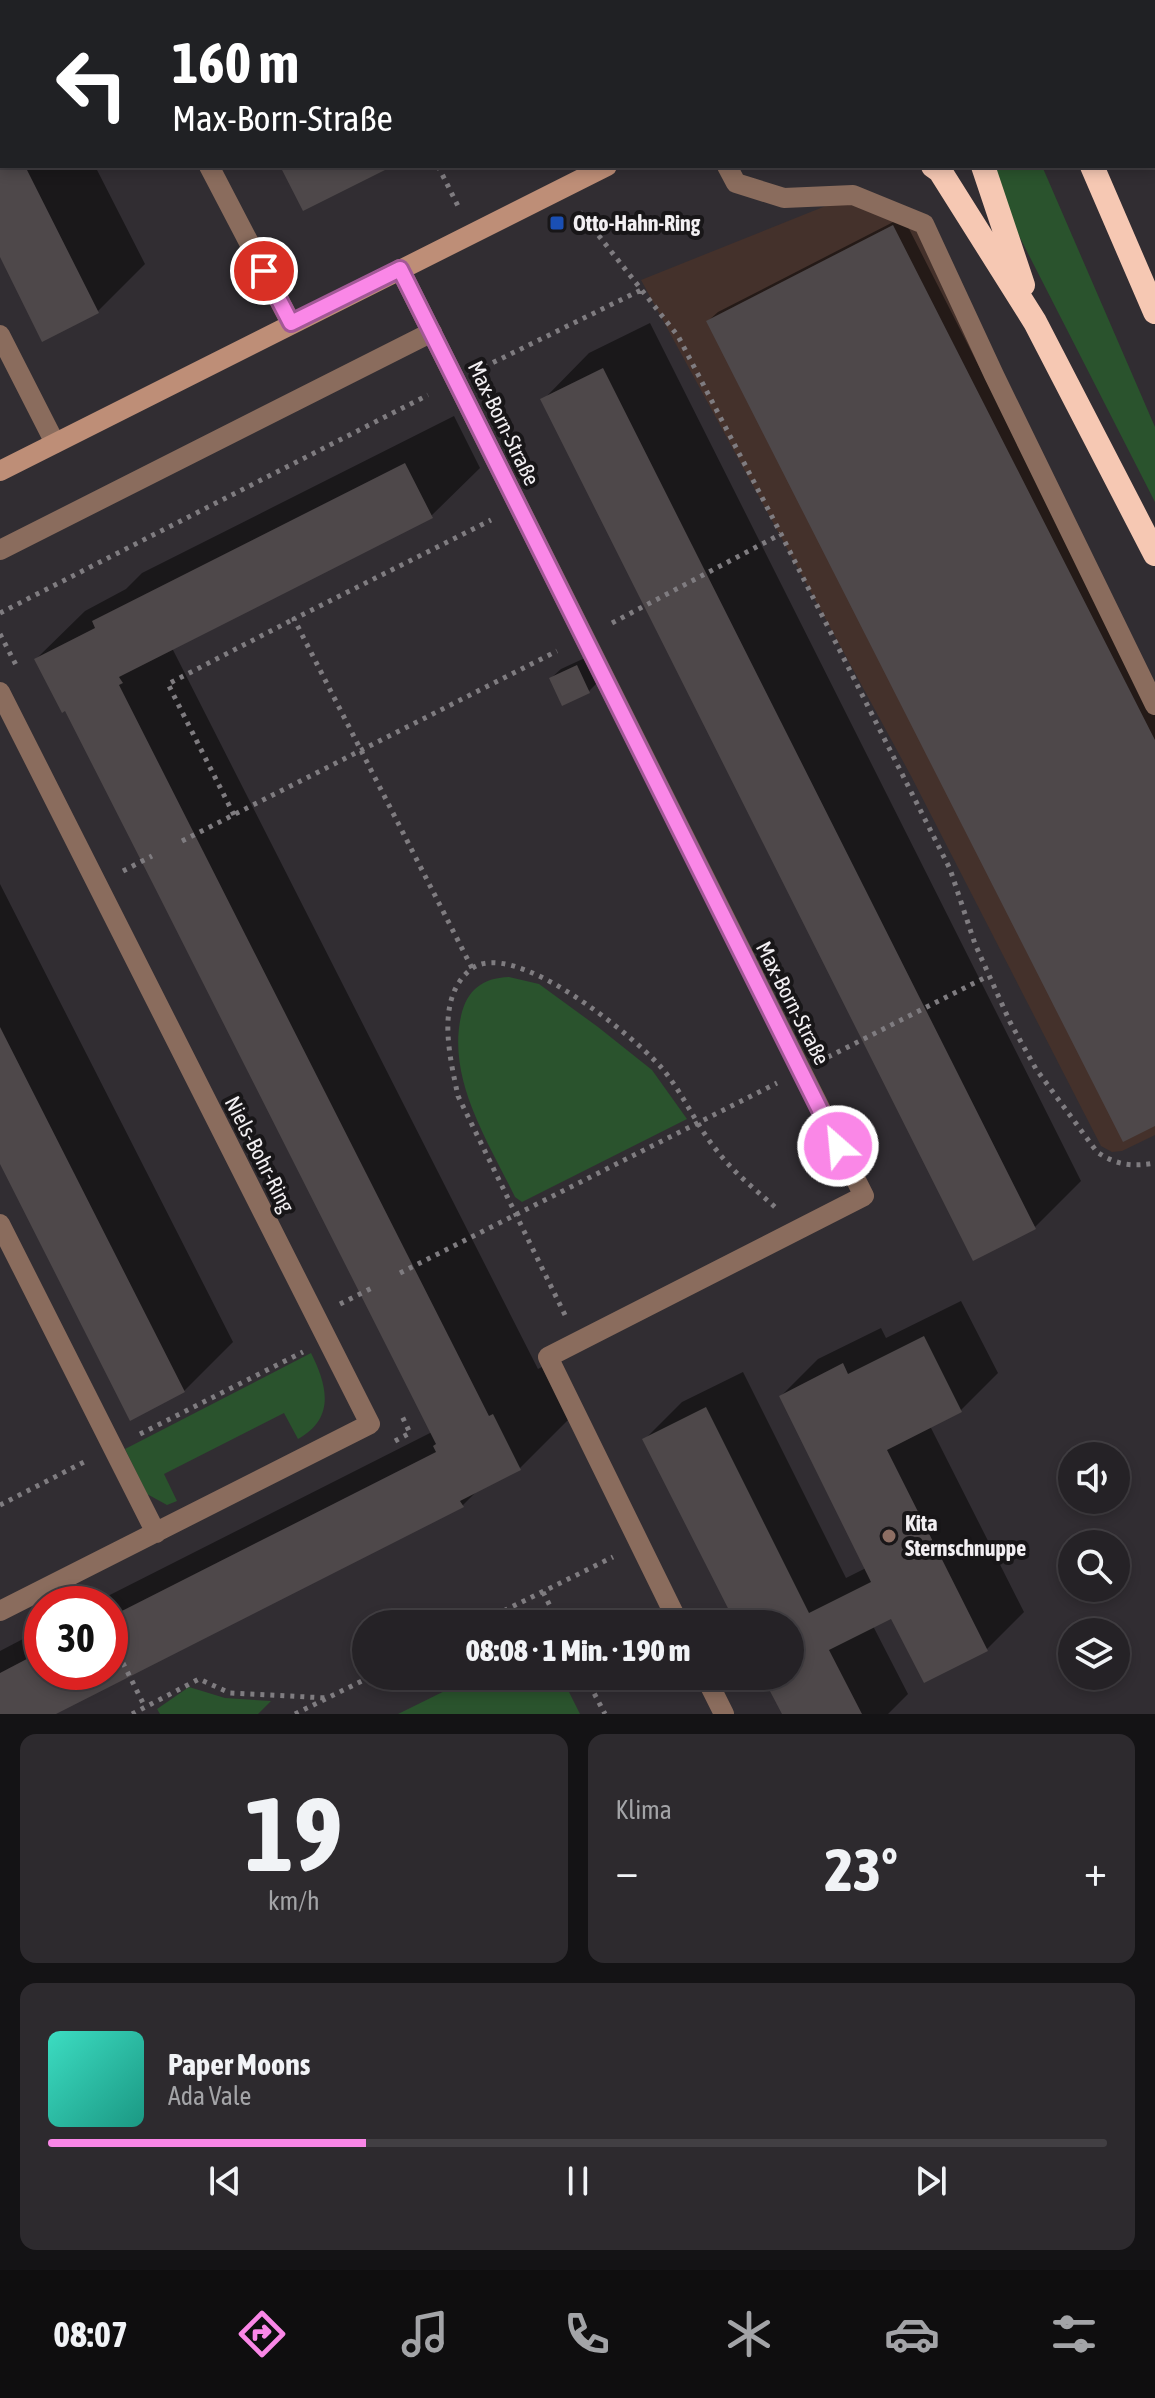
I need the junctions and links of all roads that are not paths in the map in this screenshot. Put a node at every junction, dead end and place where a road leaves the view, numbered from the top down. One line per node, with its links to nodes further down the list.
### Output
1 (210, 168): 10 (street)
2 (603, 168): 7 (street)
3 (728, 168): 18 (street)
4 (936, 168): 9 (highway)
5 (984, 168): 9 (highway)
6 (1093, 168): 8 (highway)
7 (400, 269): 10 (street); 11 (street, Max-Born-Straße)
8 (1155, 312)
9 (1035, 322): 16 (highway)
10 (291, 323): 13 (street)
11 (432, 332): 15 (street); 21 (street, Max-Born-Straße)
12 (0, 335): 13 (street)
13 (55, 443): 14 (street)
14 (0, 471)
15 (0, 550)
16 (1155, 554)
17 (0, 692): 20 (street, Niels-Bohr-Ring)
18 (1155, 705)
19 (0, 1224): 20 (street)
20 (156, 1533): 22 (street, Niels-Bohr-Ring)
21 (672, 1610)
22 (0, 1611)
23 (712, 1690): 24 (street)
24 (724, 1714)

